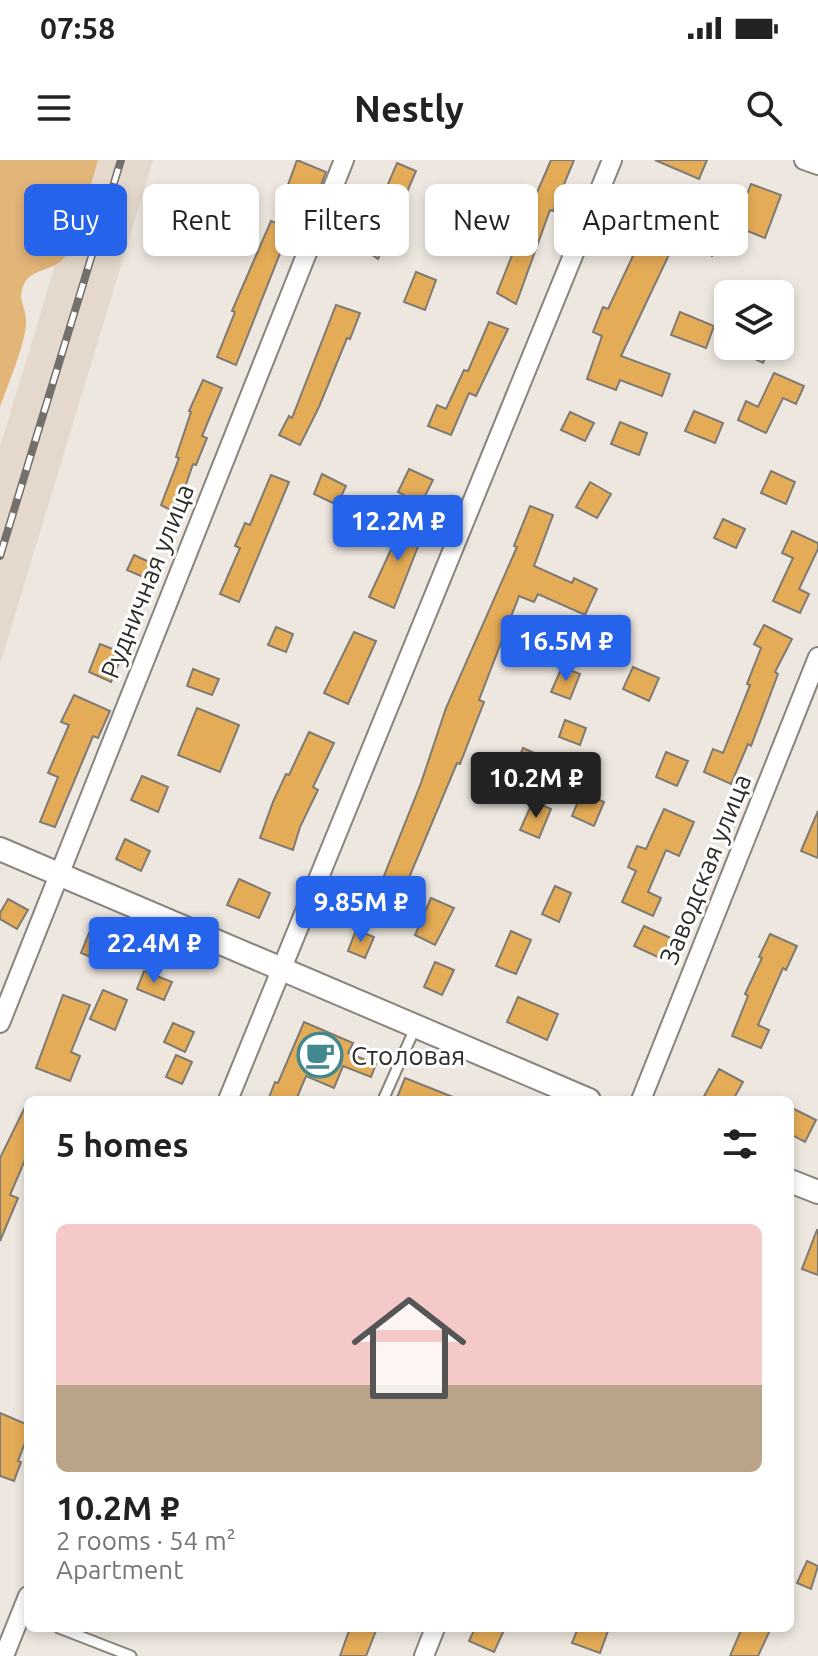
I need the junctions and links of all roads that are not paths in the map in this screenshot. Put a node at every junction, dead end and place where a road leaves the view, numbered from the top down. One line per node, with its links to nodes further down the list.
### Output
1 (344, 160): 7 (street, Рудничная улица)
2 (612, 160): 8 (street)
3 (804, 160): 4 (street)
4 (818, 165)
5 (818, 657): 14 (street, Заводская улица)
6 (0, 849): 7 (street)
7 (58, 874): 8 (street); 9 (street, Рудничная улица)
8 (281, 969): 10 (street); 11 (street)
9 (0, 1023)
10 (416, 1026): 12 (lane); 13 (street)
11 (230, 1096)
12 (385, 1096)
13 (580, 1096)
14 (643, 1096)
15 (794, 1183): 16 (street)
16 (818, 1192)
17 (24, 1612): 20 (street)
18 (69, 1632): 21 (lane)
19 (433, 1632): 22 (street)
20 (4, 1656)
21 (131, 1656)
22 (424, 1656)

